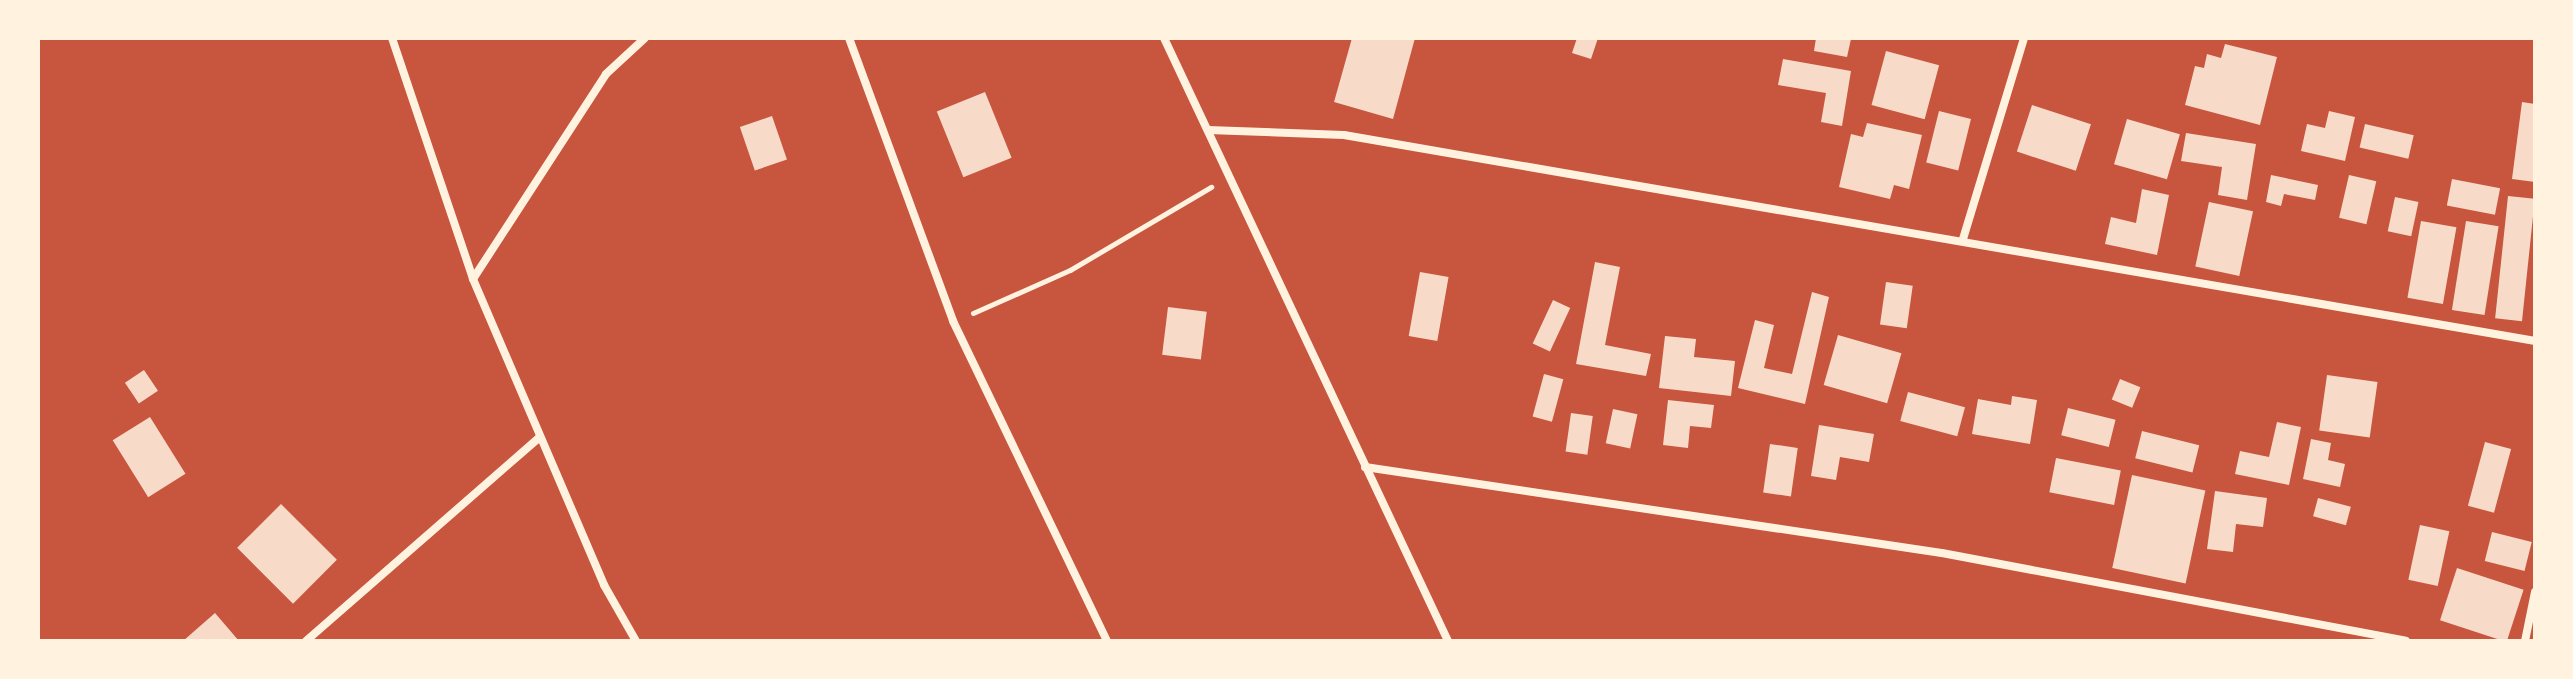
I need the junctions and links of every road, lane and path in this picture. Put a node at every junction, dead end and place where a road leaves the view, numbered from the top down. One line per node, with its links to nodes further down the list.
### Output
1 (392, 38): 9 (street)
2 (645, 38): 9 (street)
3 (849, 38): 10 (street)
4 (1164, 38): 6 (street)
5 (2024, 38): 8 (street)
6 (1208, 130): 7 (street); 8 (street)
7 (1232, 175): 10 (path); 13 (street)
8 (1963, 239): 11 (street)
9 (473, 279): 12 (street)
10 (953, 321): 17 (street)
11 (2535, 341)
12 (539, 438): 15 (street); 16 (street)
13 (1365, 467): 18 (street); 19 (street)
14 (2535, 592): 20 (street)
15 (306, 641)
16 (636, 641)
17 (1107, 641)
18 (1448, 641)
19 (2406, 641)
20 (2525, 641)

